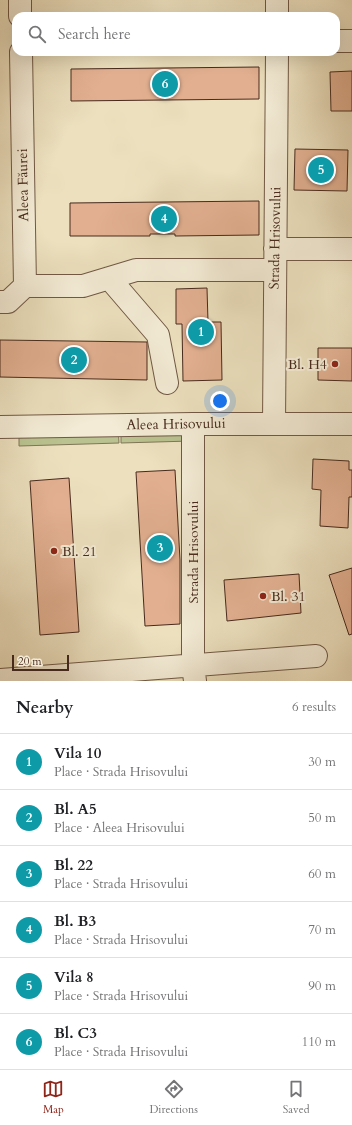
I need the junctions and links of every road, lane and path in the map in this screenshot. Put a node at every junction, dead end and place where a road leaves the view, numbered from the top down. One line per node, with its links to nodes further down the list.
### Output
1 (20, 0): 3 (street)
2 (277, 0): 4 (street)
3 (20, 12)
4 (277, 12)
5 (340, 41): 6 (street)
6 (352, 41)
7 (21, 56): 12 (street, Aleea Făurei)
8 (276, 56): 10 (street, Strada Hrisovului)
9 (352, 249): 10 (street)
10 (275, 260): 11 (street); 16 (street, Strada Hrisovului)
11 (109, 278): 12 (street); 14 (street)
12 (24, 286): 13 (street)
13 (0, 302)
14 (167, 383)
15 (193, 424): 16 (street, Aleea Hrisovului); 18 (street, Aleea Hrisovului); 20 (street, Strada Hrisovului)
16 (274, 424): 17 (street, Aleea Hrisovului)
17 (352, 424)
18 (0, 427)
19 (316, 656): 20 (street)
20 (194, 673): 21 (street)
21 (0, 680)

